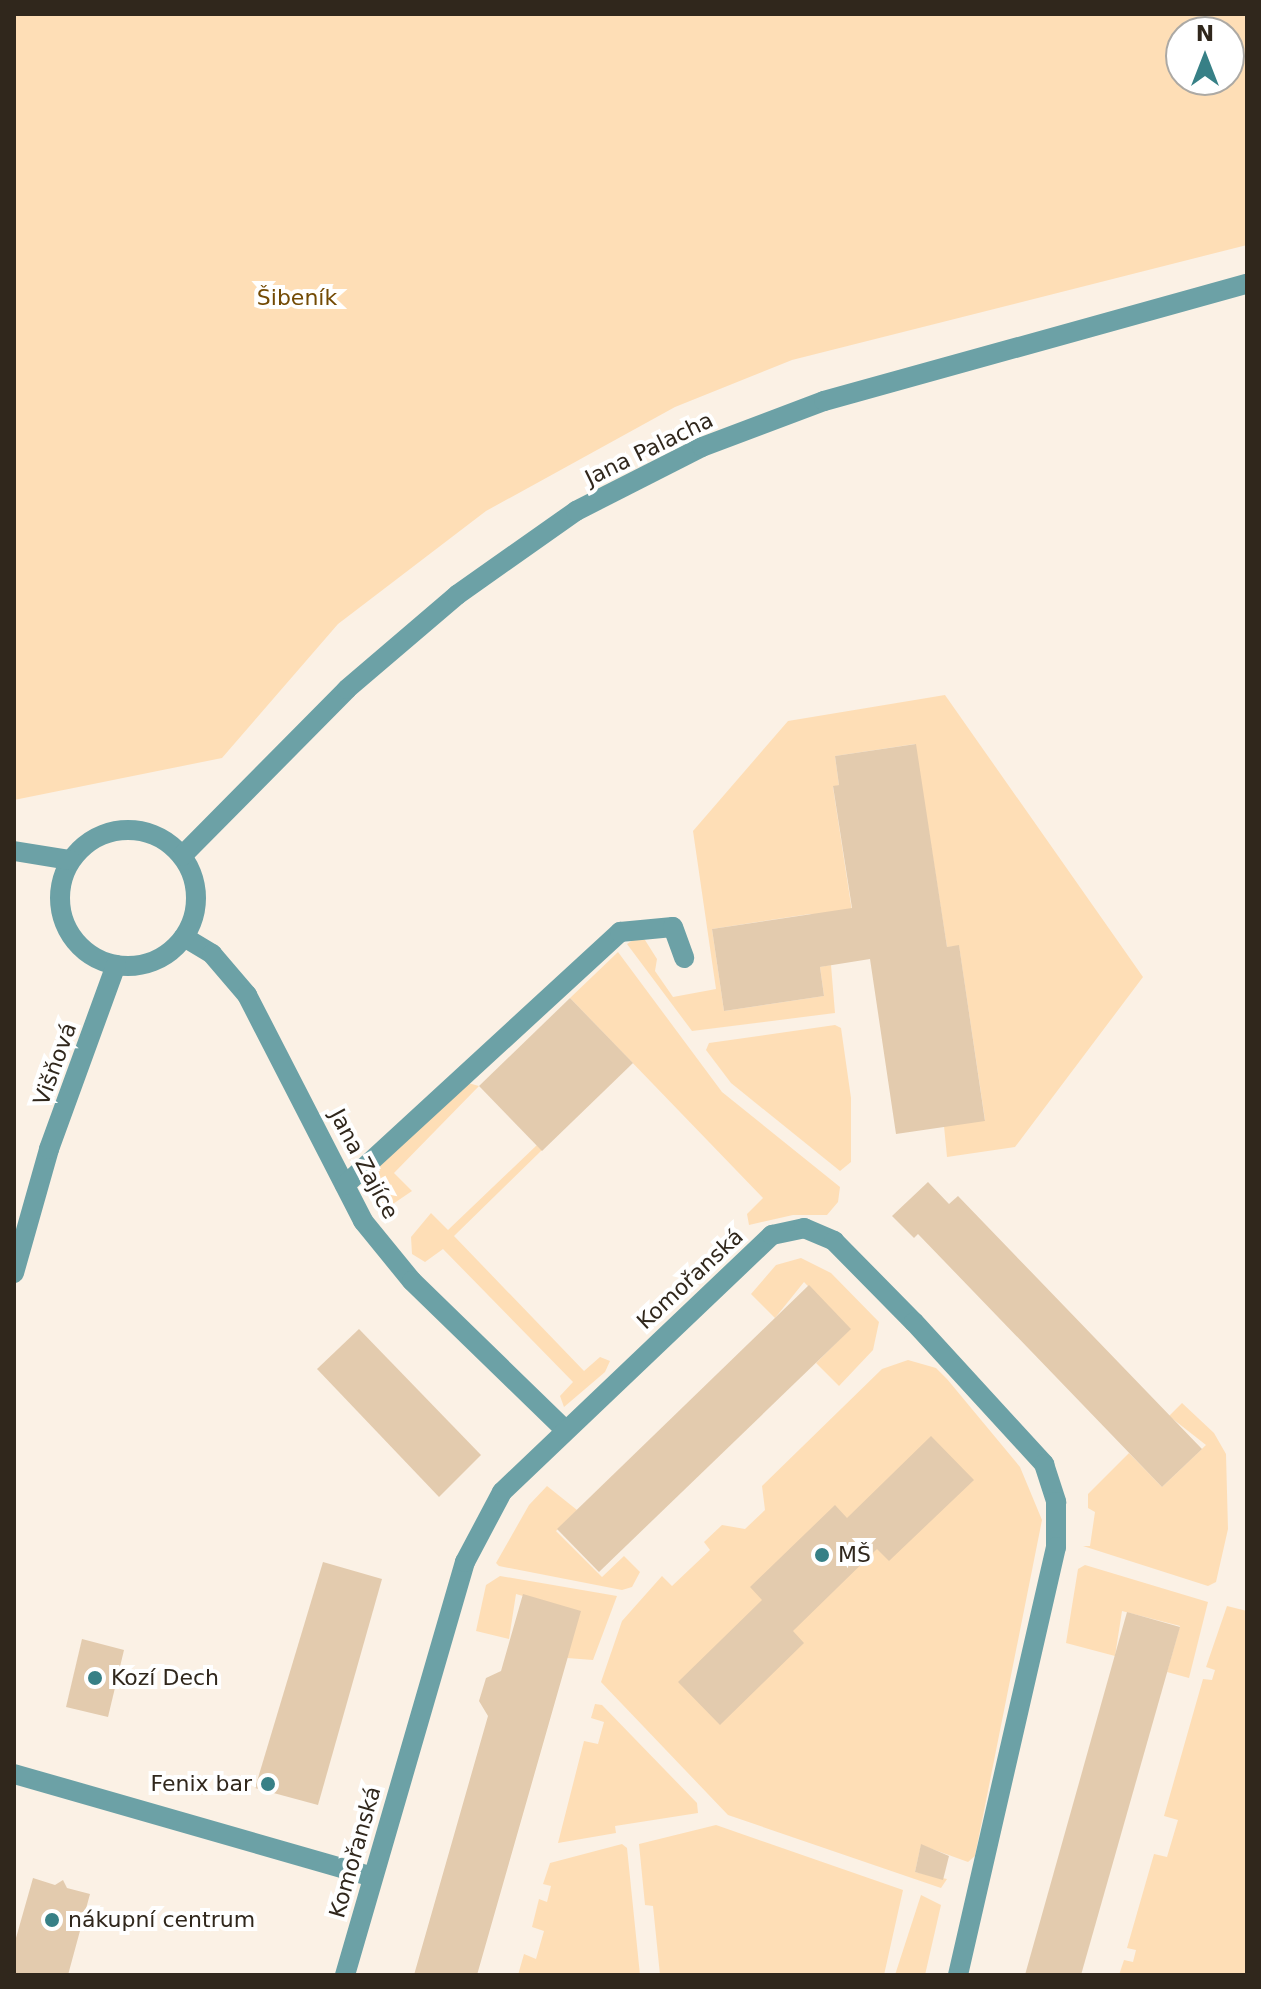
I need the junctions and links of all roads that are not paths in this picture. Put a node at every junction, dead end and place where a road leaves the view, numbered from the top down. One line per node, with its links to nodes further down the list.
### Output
1 (1247, 284): 3 (street, Jana Palacha)
2 (14, 851): 4 (street)
3 (182, 856): 4 (street); 5 (street)
4 (70, 860): 7 (street)
5 (184, 937): 7 (street); 8 (street, Jana Zajíce)
6 (684, 958): 8 (street)
7 (116, 965): 9 (street, Višňová)
8 (345, 1185): 10 (street, Jana Zajíce)
9 (14, 1273)
10 (565, 1430): 12 (street, Komořanská); 14 (street, Komořanská)
11 (14, 1774): 12 (street)
12 (373, 1877): 13 (street, Komořanská)
13 (345, 1975)
14 (958, 1975)

